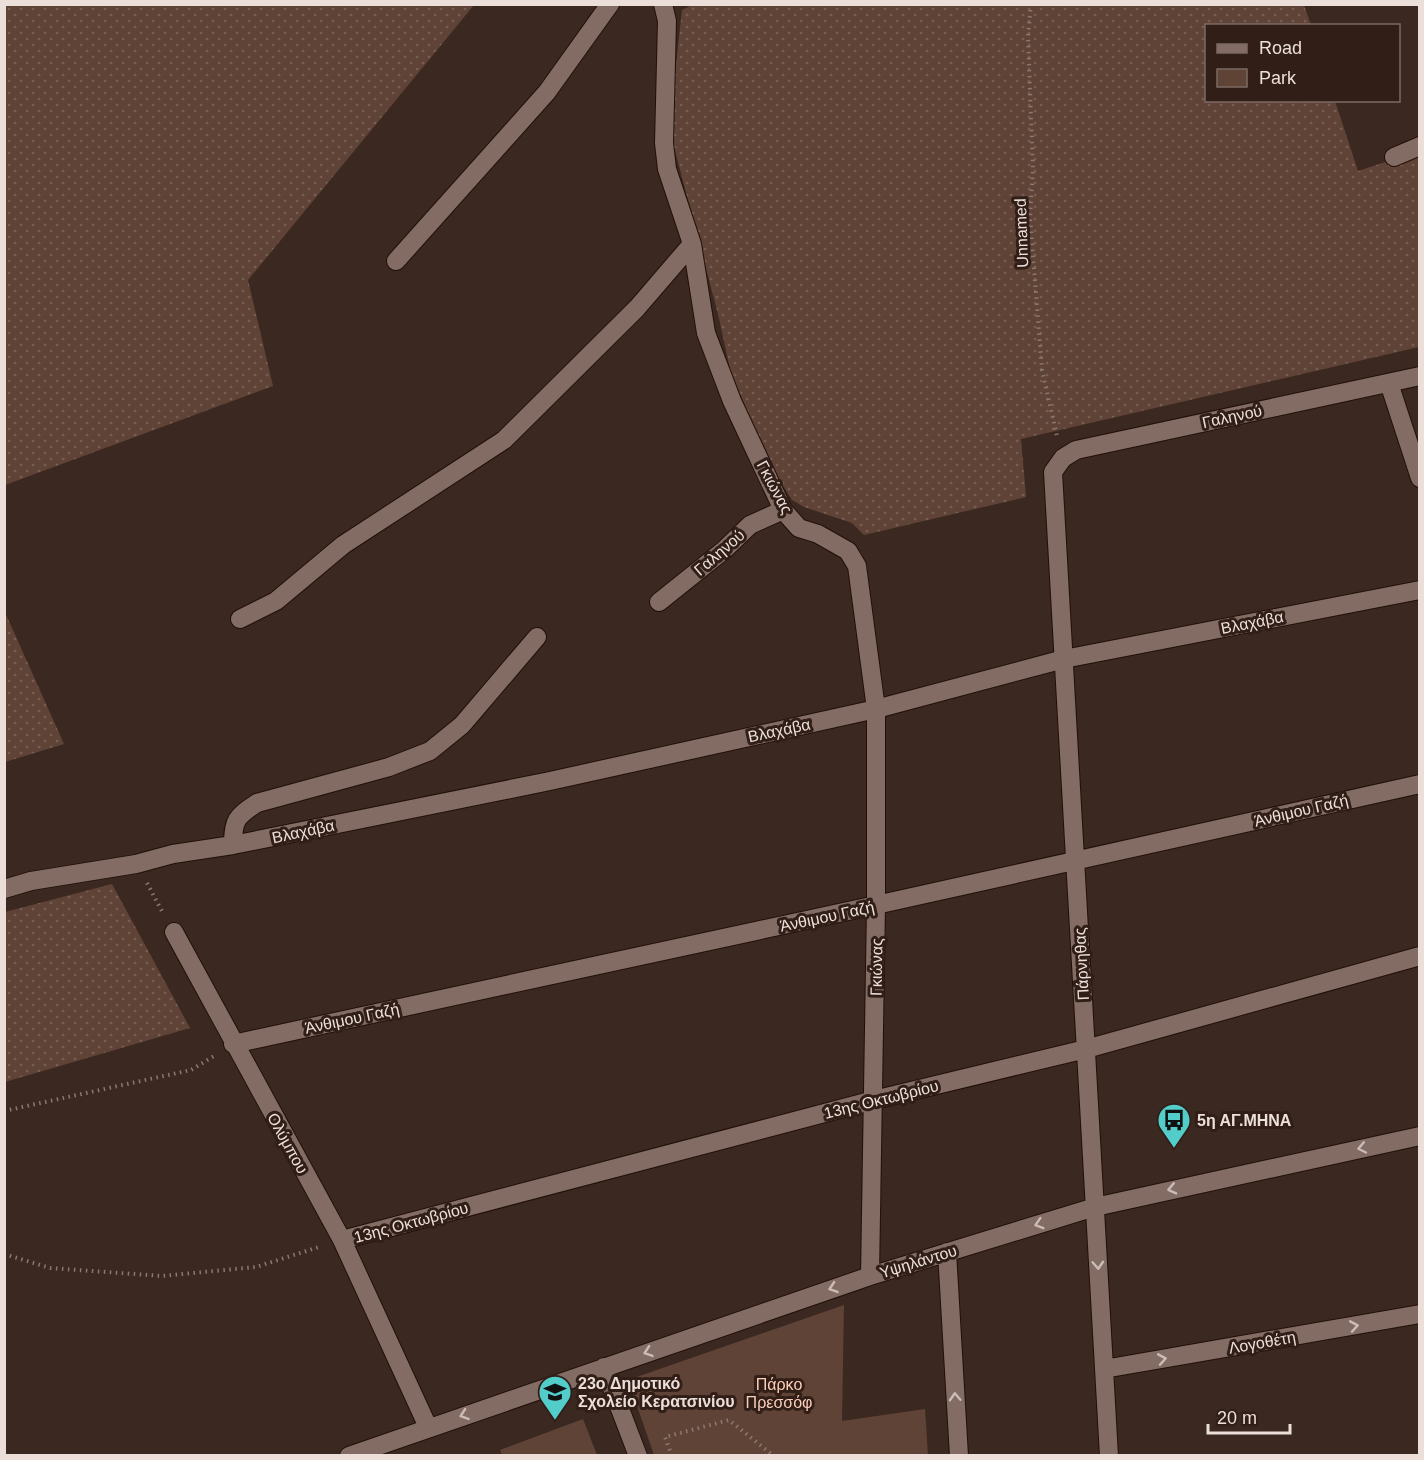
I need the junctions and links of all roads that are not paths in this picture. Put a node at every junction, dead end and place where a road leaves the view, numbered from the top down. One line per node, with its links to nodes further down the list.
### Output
1 (610, 4): 6 (street)
2 (663, 4): 5 (street, Γκιώνας)
3 (1419, 146): 4 (street)
4 (1394, 157)
5 (692, 244): 11 (street, Γκιώνας); 14 (street)
6 (396, 261)
7 (1419, 376): 8 (street, Γαληνού)
8 (1389, 383): 9 (street, Γαληνού); 10 (street)
9 (1058, 465): 16 (street, Πάρνηθας)
10 (1419, 478)
11 (783, 510): 13 (street, Γαληνού); 17 (street, Γκιώνας)
12 (1419, 590): 16 (street, Βλαχάβα)
13 (659, 602)
14 (240, 619)
15 (537, 637): 19 (street)
16 (1064, 659): 17 (street, Βλαχάβα); 20 (street, Πάρνηθας)
17 (876, 709): 19 (street, Βλαχάβα); 22 (street, Γκιώνας)
18 (1419, 784): 20 (street, Άνθιμου Γαζή)
19 (233, 845): 21 (street, Βλαχάβα)
20 (1076, 860): 22 (street, Άνθιμου Γαζή); 26 (street, Πάρνηθας)
21 (4, 889)
22 (876, 905): 25 (street, Άνθιμου Γαζή); 27 (street, Γκιώνας)
23 (174, 932): 25 (street, Ολύμπου)
24 (1419, 956): 26 (street, 13ης Οκτωβρίου)
25 (233, 1044): 30 (street, Ολύμπου)
26 (1086, 1049): 27 (street, 13ης Οκτωβρίου); 29 (street, Πάρνηθας)
27 (874, 1100): 30 (street, 13ης Οκτωβρίου); 32 (street, Γκιώνας)
28 (1419, 1136): 29 (street, Υψηλάντου, one-way to 29)
29 (1095, 1207): 31 (street, Υψηλάντου, one-way to 31); 35 (street, Πάρνηθας, one-way to 35)
30 (342, 1240): 36 (street, Ολύμπου)
31 (947, 1252): 32 (street, Υψηλάντου); 39 (street, one-way to 31)
32 (870, 1276): 34 (street, Υψηλάντου, one-way to 34)
33 (1419, 1314): 35 (street, Λογοθέτη, one-way to 33)
34 (604, 1367): 36 (street, Υψηλάντου, one-way to 36); 38 (street)
35 (1104, 1369): 40 (street, Πάρνηθας)
36 (428, 1427): 37 (street, Υψηλάντου)
37 (349, 1455)
38 (638, 1455)
39 (959, 1455)
40 (1109, 1455)

